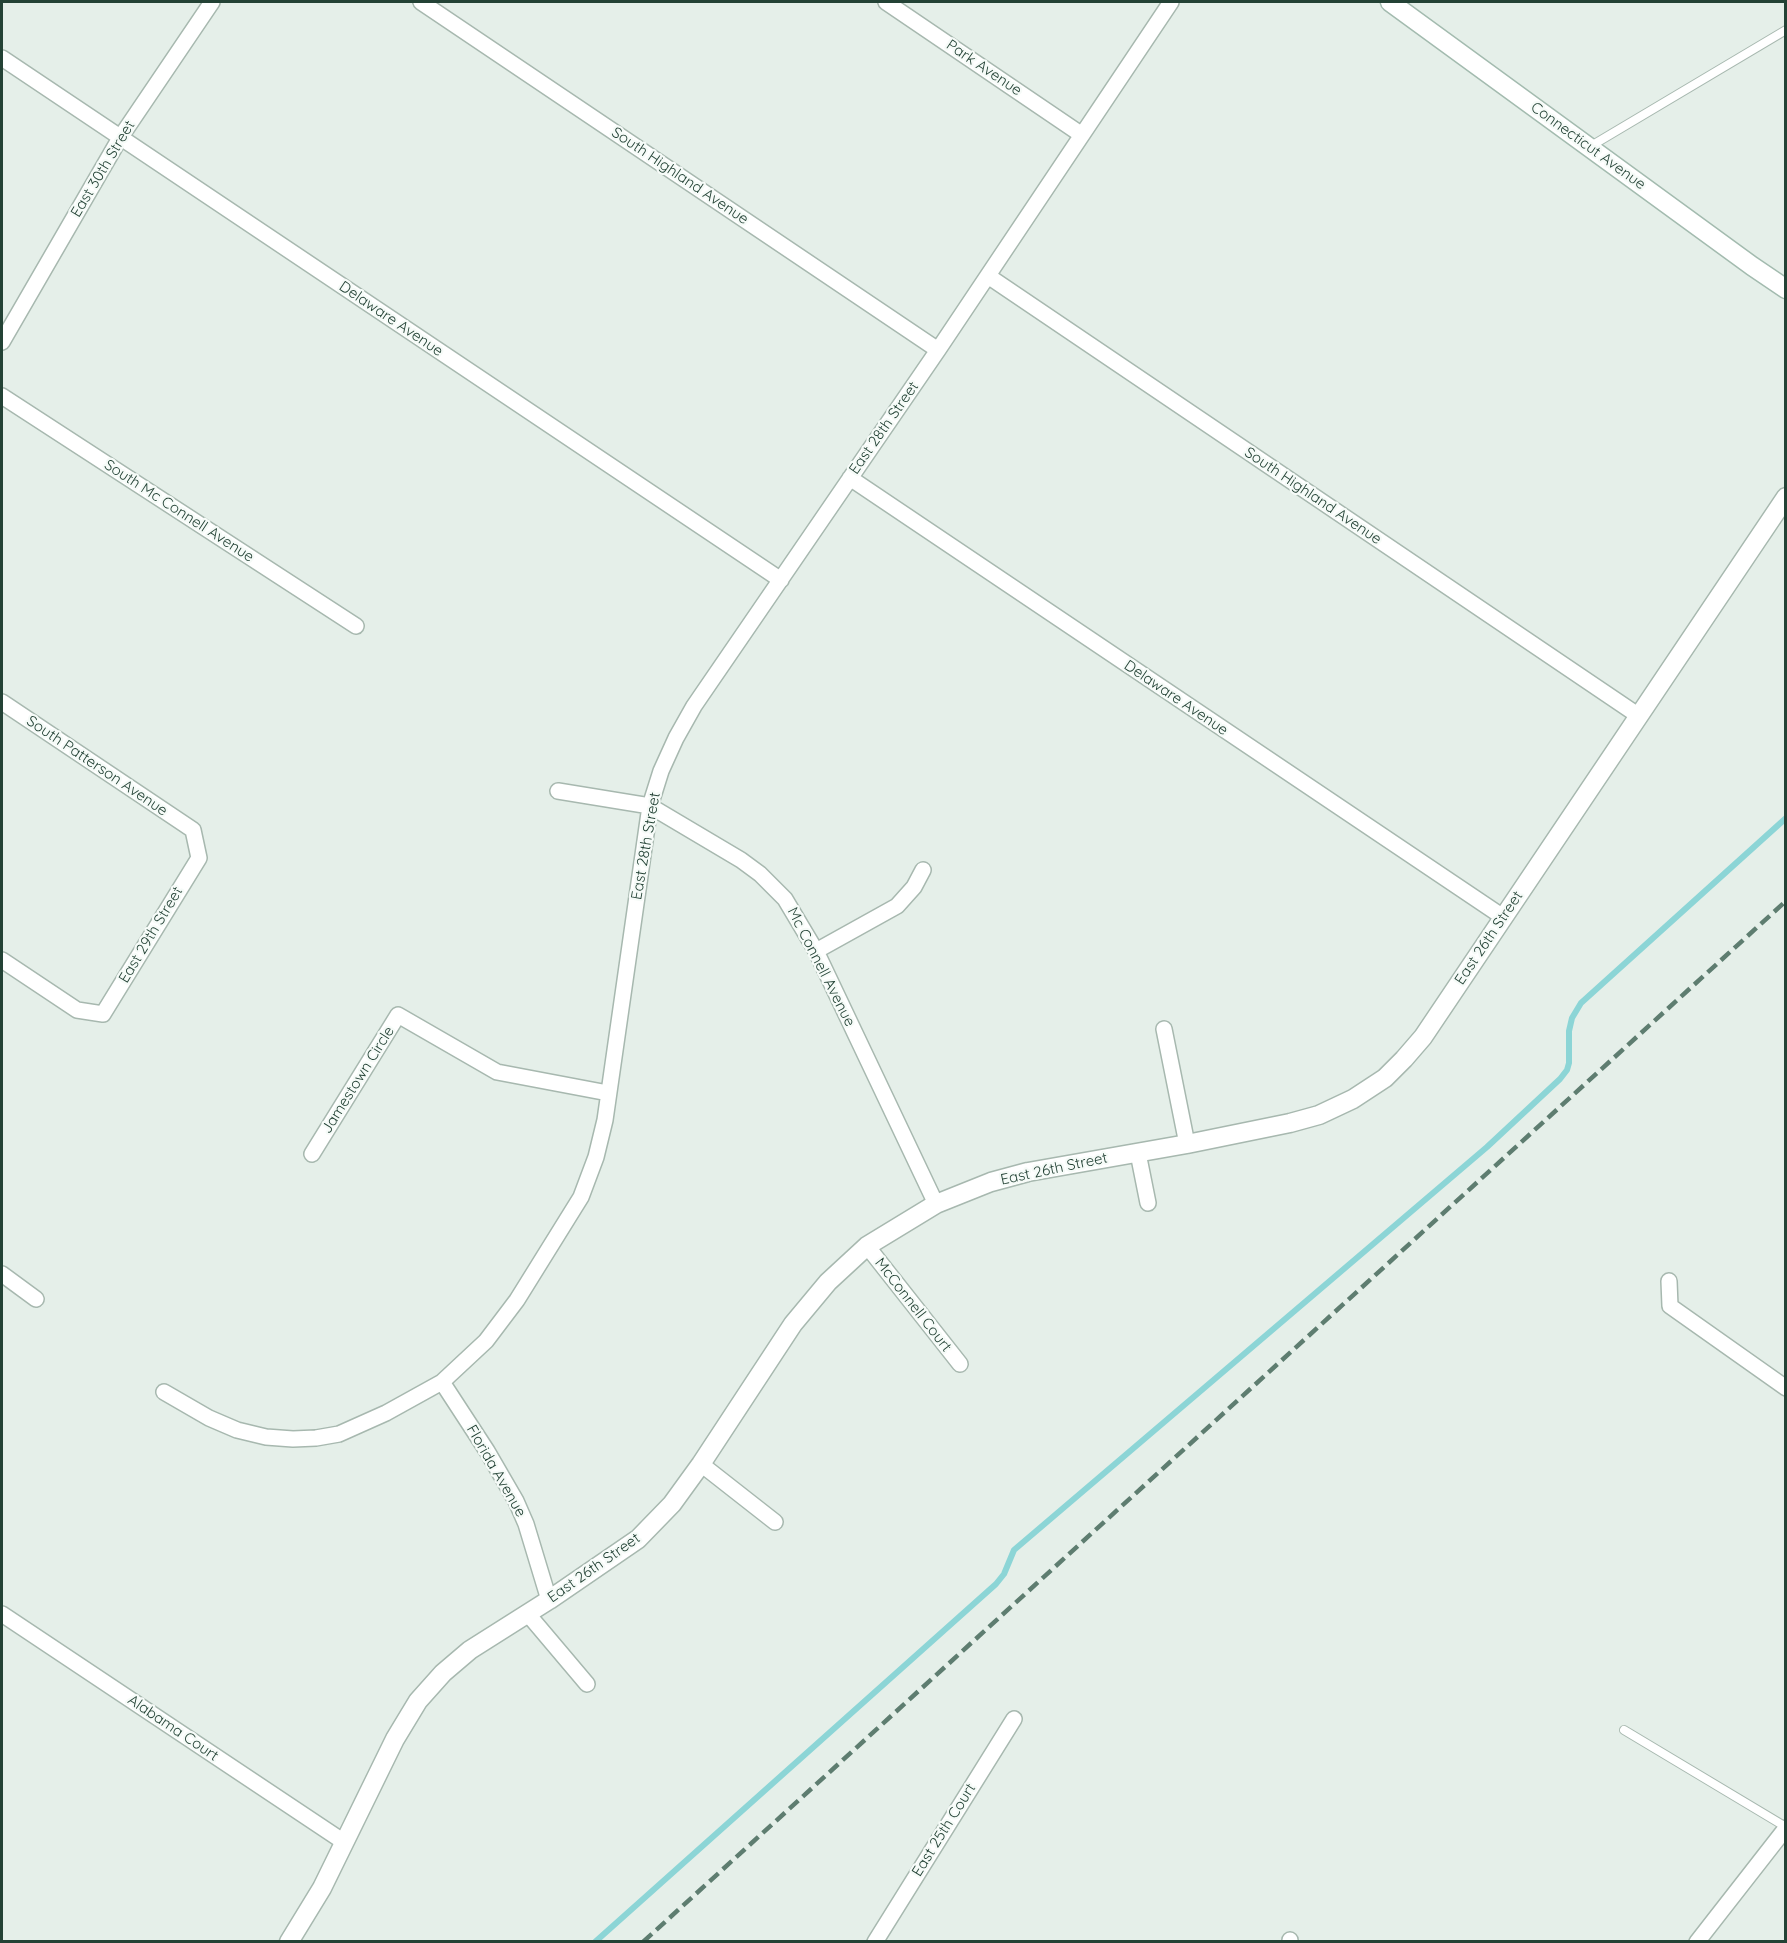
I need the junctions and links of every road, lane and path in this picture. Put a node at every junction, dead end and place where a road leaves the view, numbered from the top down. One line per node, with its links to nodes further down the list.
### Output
1 (212, 2): 9 (street, East 30th Street)
2 (421, 2): 14 (street, South Highland Avenue)
3 (886, 2): 8 (street, Park Avenue)
4 (1172, 2): 8 (street, East 28th Street)
5 (1390, 2): 10 (street, Connecticut Avenue)
6 (1785, 30): 10 (lane)
7 (2, 58): 9 (street, Delaware Avenue)
8 (1082, 135): 11 (street, East 28th Street)
9 (120, 138): 13 (street, East 30th Street); 18 (street, Delaware Avenue)
10 (1589, 147): 12 (street, Connecticut Avenue)
11 (988, 276): 14 (street, East 28th Street); 21 (street, South Highland Avenue)
12 (1785, 289)
13 (2, 342)
14 (938, 350): 16 (street, East 28th Street)
15 (2, 396): 19 (street, South Mc Connell Avenue)
16 (850, 478): 18 (street, East 28th Street); 26 (street, Delaware Avenue)
17 (1785, 497): 21 (street, East 26th Street)
18 (781, 580): 23 (street, East 28th Street)
19 (356, 626)
20 (2, 702): 24 (street, South Patterson Avenue)
21 (1639, 716): 26 (street, East 26th Street)
22 (558, 791): 23 (street, Mc Connell Avenue)
23 (650, 806): 27 (street, Mc Connell Avenue); 30 (street, East 28th Street)
24 (193, 830): 28 (street, East 29th Street)
25 (923, 870): 27 (street)
26 (1503, 917): 31 (street, East 26th Street)
27 (816, 951): 35 (street, Mc Connell Avenue)
28 (2, 960)
29 (1164, 1029): 31 (street)
30 (608, 1093): 33 (street, Jamestown Circle); 41 (street, East 28th Street)
31 (1188, 1144): 32 (street, East 26th Street)
32 (1138, 1153): 34 (street); 35 (street, East 26th Street)
33 (312, 1154)
34 (1148, 1203)
35 (936, 1204): 36 (street, East 26th Street)
36 (867, 1246): 40 (street, McConnell Court); 44 (street, East 26th Street)
37 (2, 1274): 39 (street)
38 (1669, 1281): 42 (street)
39 (36, 1299)
40 (960, 1364)
41 (442, 1382): 43 (street, East 28th Street); 46 (street, Florida Avenue)
42 (1785, 1388)
43 (164, 1392)
44 (701, 1464): 45 (street); 46 (street, East 26th Street)
45 (775, 1522)
46 (549, 1600): 47 (street, East 26th Street)
47 (527, 1613): 49 (street); 53 (street, East 26th Street)
48 (2, 1614): 53 (street, Alabama Court)
49 (587, 1684)
50 (1014, 1719): 55 (street, East 25th Court)
51 (1624, 1730): 52 (lane)
52 (1785, 1827): 56 (street)
53 (344, 1842): 54 (street, East 26th Street)
54 (289, 1941)
55 (875, 1941)
56 (1698, 1941)

